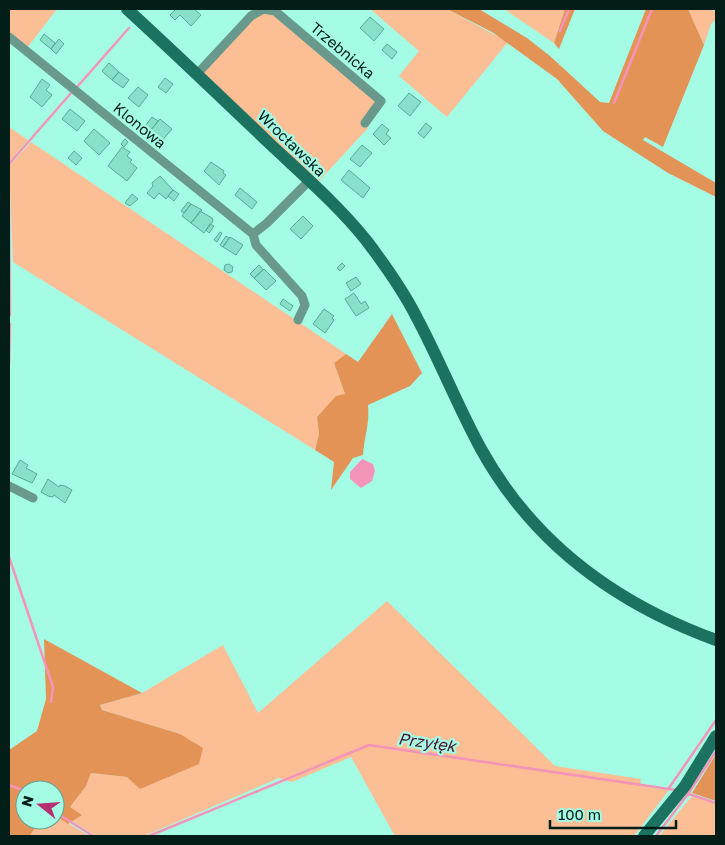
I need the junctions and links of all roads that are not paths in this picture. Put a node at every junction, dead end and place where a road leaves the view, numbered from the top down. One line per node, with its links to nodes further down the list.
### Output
1 (127, 9): 4 (street, Wrocławska)
2 (263, 9): 4 (street, Trzebnicka); 5 (street, Trzebnicka)
3 (9, 37): 7 (street, Klonowa)
4 (197, 74): 6 (street, Wrocławska)
5 (365, 123)
6 (309, 181): 7 (street); 11 (street, Wrocławska)
7 (253, 234): 8 (street, Klonowa)
8 (298, 320)
9 (9, 486): 10 (street)
10 (33, 498)
11 (716, 640)
12 (716, 736): 13 (street)
13 (644, 836)

